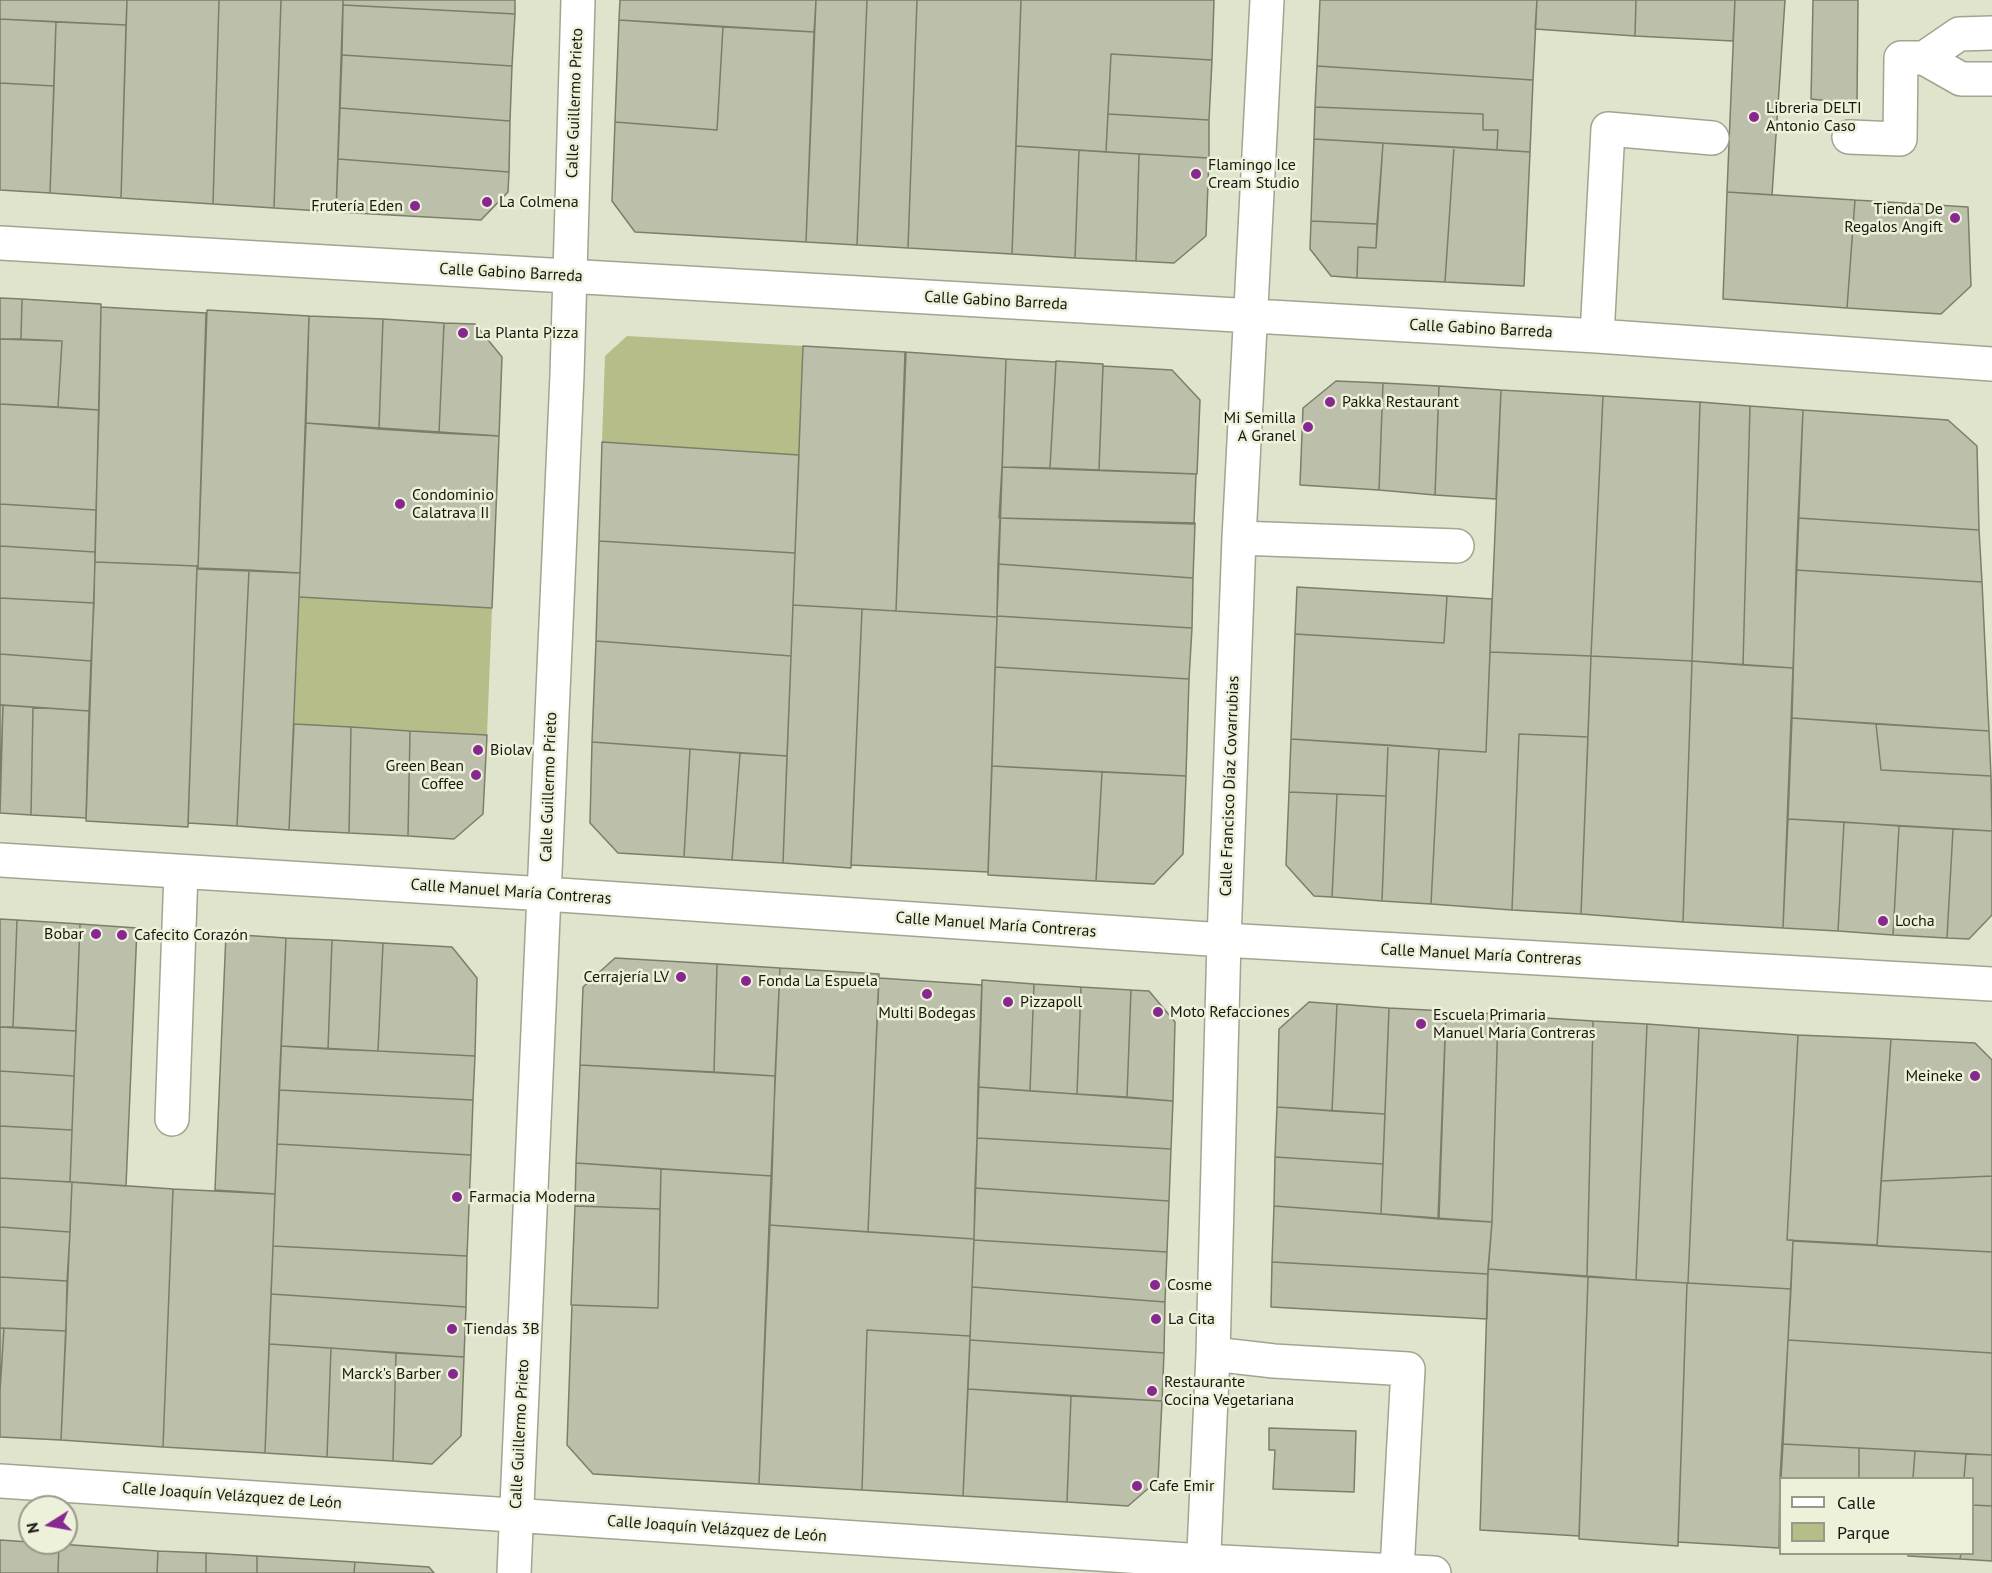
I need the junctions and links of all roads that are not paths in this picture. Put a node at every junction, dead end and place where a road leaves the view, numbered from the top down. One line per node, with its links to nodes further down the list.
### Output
1 (578, 0): 9 (street, Calle Guillermo Prieto)
2 (1267, 0): 10 (street, Calle Francisco Díaz Covarrubias)
3 (1992, 33): 4 (street)
4 (1924, 58): 5 (street); 6 (street)
5 (1992, 79)
6 (1850, 137)
7 (1712, 138): 11 (street)
8 (0, 243): 9 (street, Calle Gabino Barreda)
9 (569, 276): 10 (street, Calle Gabino Barreda); 17 (street, Calle Guillermo Prieto)
10 (1250, 316): 11 (street, Calle Gabino Barreda); 13 (street, Calle Francisco Díaz Covarrubias)
11 (1597, 336): 12 (street, Calle Gabino Barreda)
12 (1992, 364)
13 (1239, 537): 14 (street); 18 (street, Calle Francisco Díaz Covarrubias)
14 (1457, 546)
15 (0, 860): 16 (street, Calle Manuel María Contreras)
16 (181, 872): 17 (street, Calle Manuel María Contreras); 20 (street)
17 (545, 894): 18 (street, Calle Manuel María Contreras); 23 (street, Calle Guillermo Prieto)
18 (1224, 940): 19 (street, Calle Manuel María Contreras); 21 (street, Calle Francisco Díaz Covarrubias)
19 (1992, 984)
20 (171, 1119)
21 (1213, 1354): 24 (street, Calle Francisco Díaz Covarrubias); 25 (street)
22 (0, 1481): 23 (street, Calle Joaquín Velázquez de León)
23 (517, 1515): 24 (street, Calle Joaquín Velázquez de León); 26 (street, Calle Guillermo Prieto)
24 (1203, 1567): 25 (street, Calle Joaquín Velázquez de León)
25 (1397, 1570): 27 (street, Calle Joaquín Velázquez de León)
26 (514, 1573)
27 (1434, 1573)

